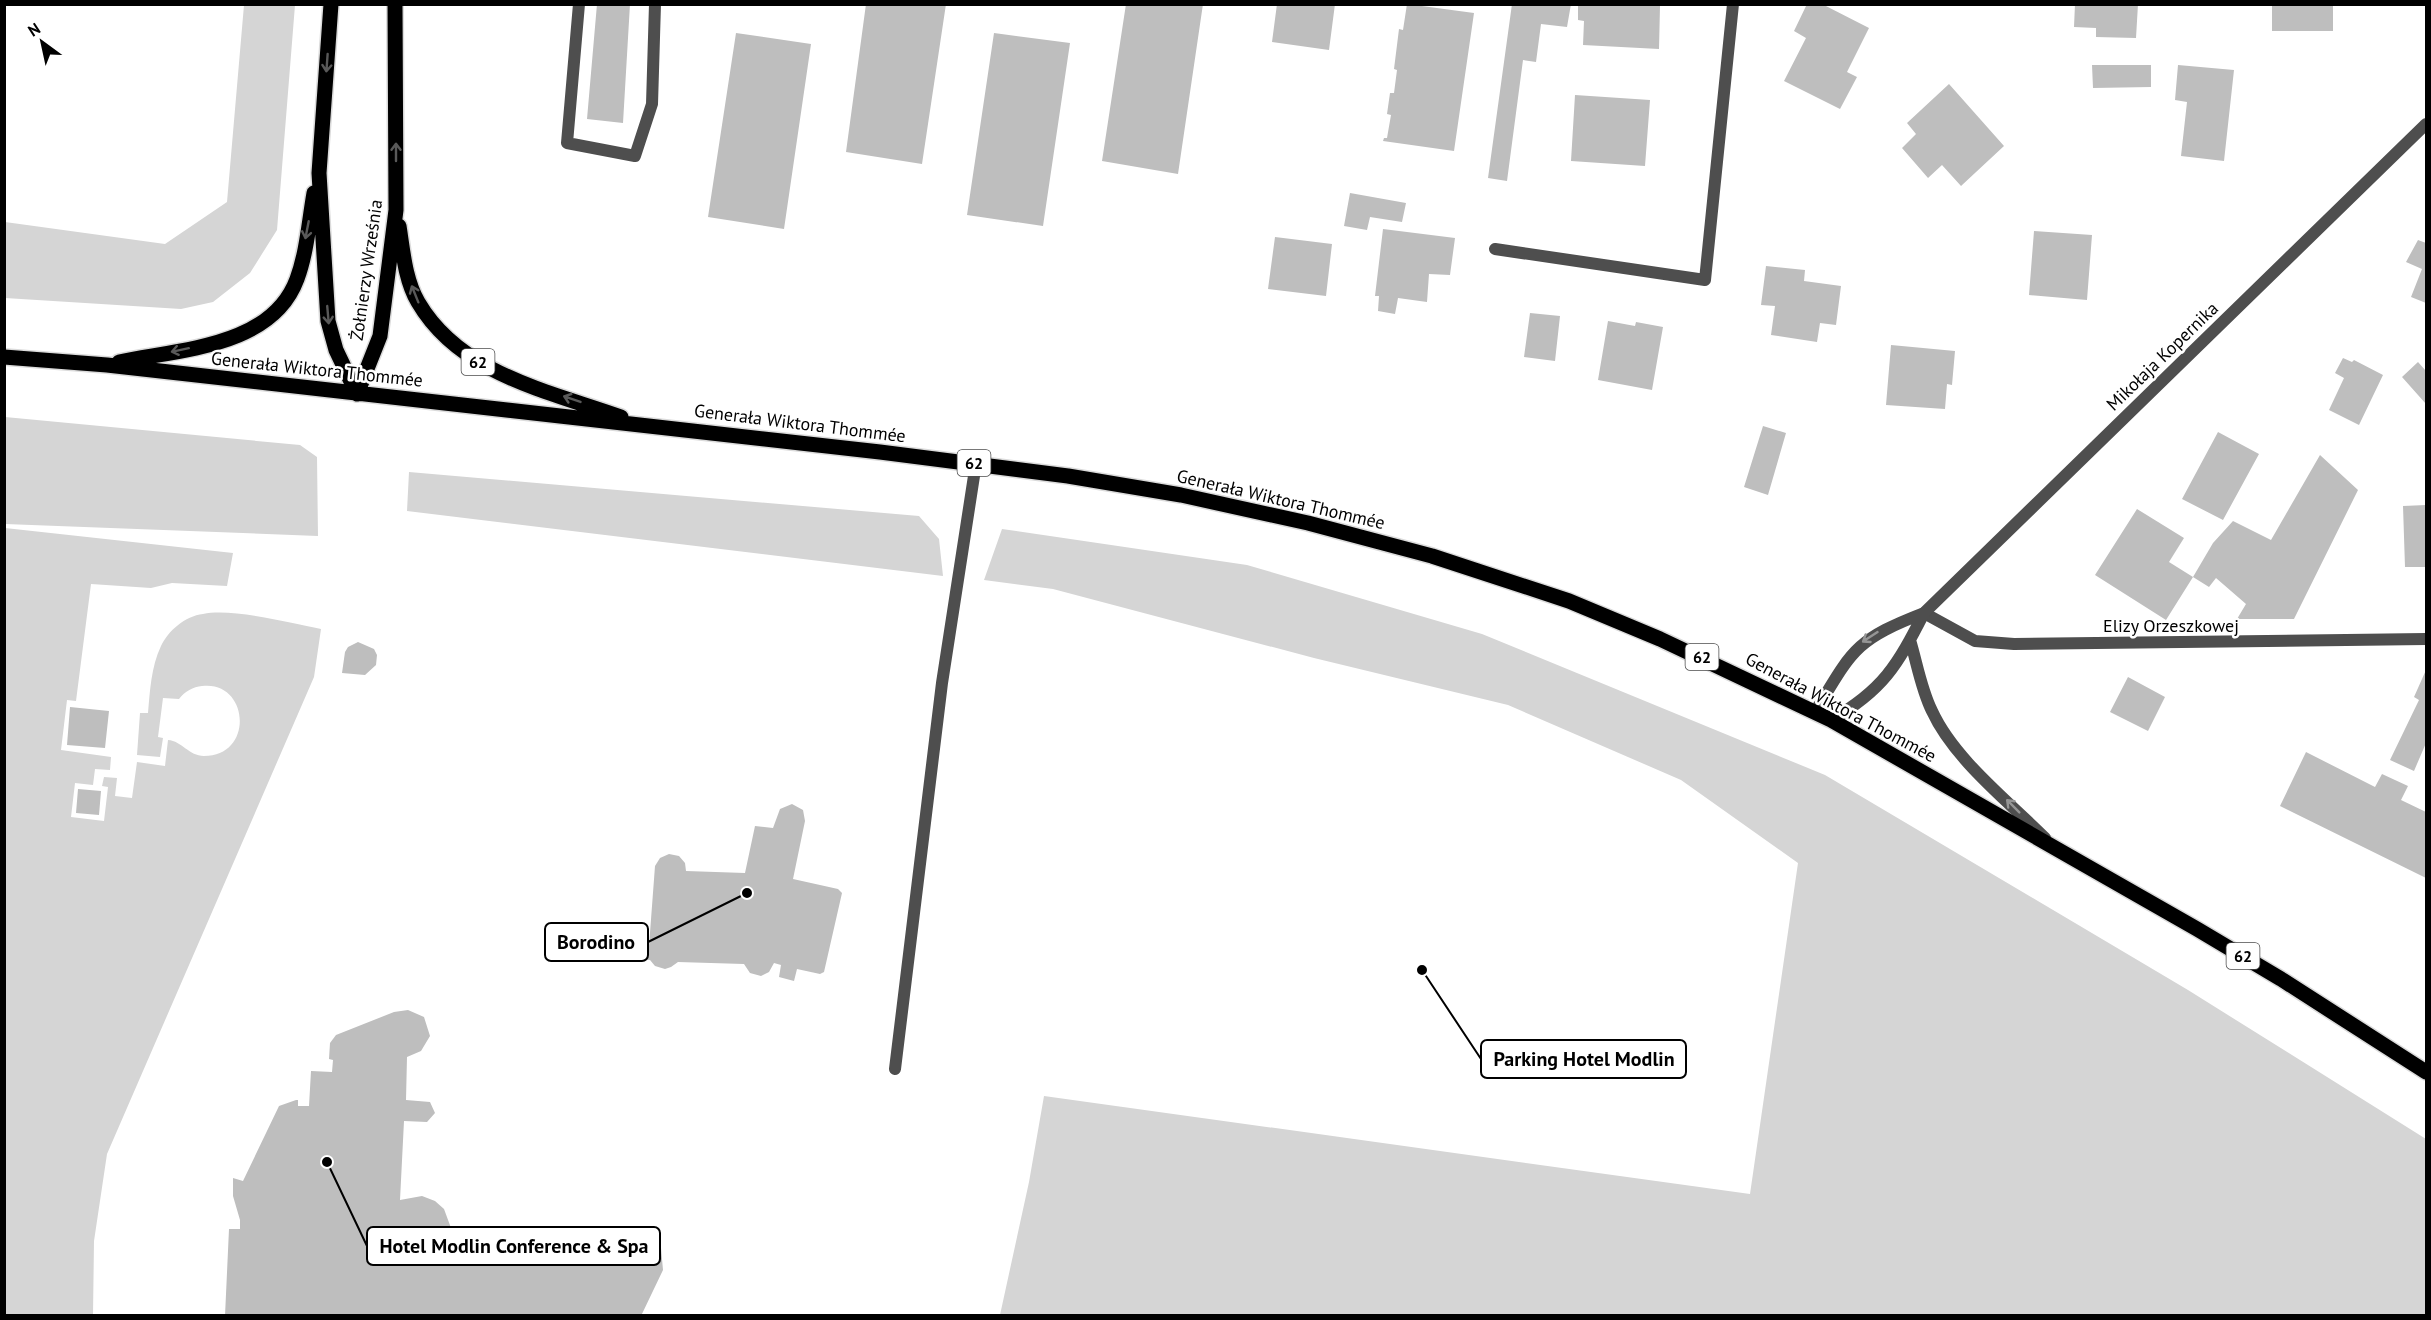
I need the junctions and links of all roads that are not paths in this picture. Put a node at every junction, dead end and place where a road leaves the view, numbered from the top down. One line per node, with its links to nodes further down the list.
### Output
1 (331, 4): 7 (main road, Żołnierzy Września, one-way to 7)
2 (395, 4): 8 (main road, Żołnierzy Września / 62, one-way to 2)
3 (579, 4): 4 (street)
4 (655, 4)
5 (1733, 4): 9 (street)
6 (2427, 124): 15 (street, Mikołaja Kopernika)
7 (319, 173): 11 (main road, one-way to 11); 12 (main road, Żołnierzy Września, one-way to 12)
8 (396, 210): 12 (main road, Żołnierzy Września); 13 (main road, 62, one-way to 8)
9 (1495, 249)
10 (4, 357): 11 (main road, Generała Wiktora Thommée)
11 (107, 365): 12 (main road, Generała Wiktora Thommée)
12 (357, 394): 13 (main road, Generała Wiktora Thommée / 62)
13 (647, 426): 14 (main road, Generała Wiktora Thommée / 62)
14 (976, 463): 18 (main road, Generała Wiktora Thommée / 62); 21 (street)
15 (1924, 614): 16 (street, Elizy Orzeszkowej); 17 (street, Mikołaja Kopernika); 18 (street, Mikołaja Kopernika, one-way to 18)
16 (2427, 639)
17 (1910, 640): 19 (street, Mikołaja Kopernika); 20 (street, one-way to 17)
18 (1815, 712): 19 (main road, Generała Wiktora Thommée / 62)
19 (1831, 720): 20 (main road, Generała Wiktora Thommée / 62)
20 (2055, 847): 22 (main road, Generała Wiktora Thommée / 62)
21 (895, 1069)
22 (2427, 1072)

